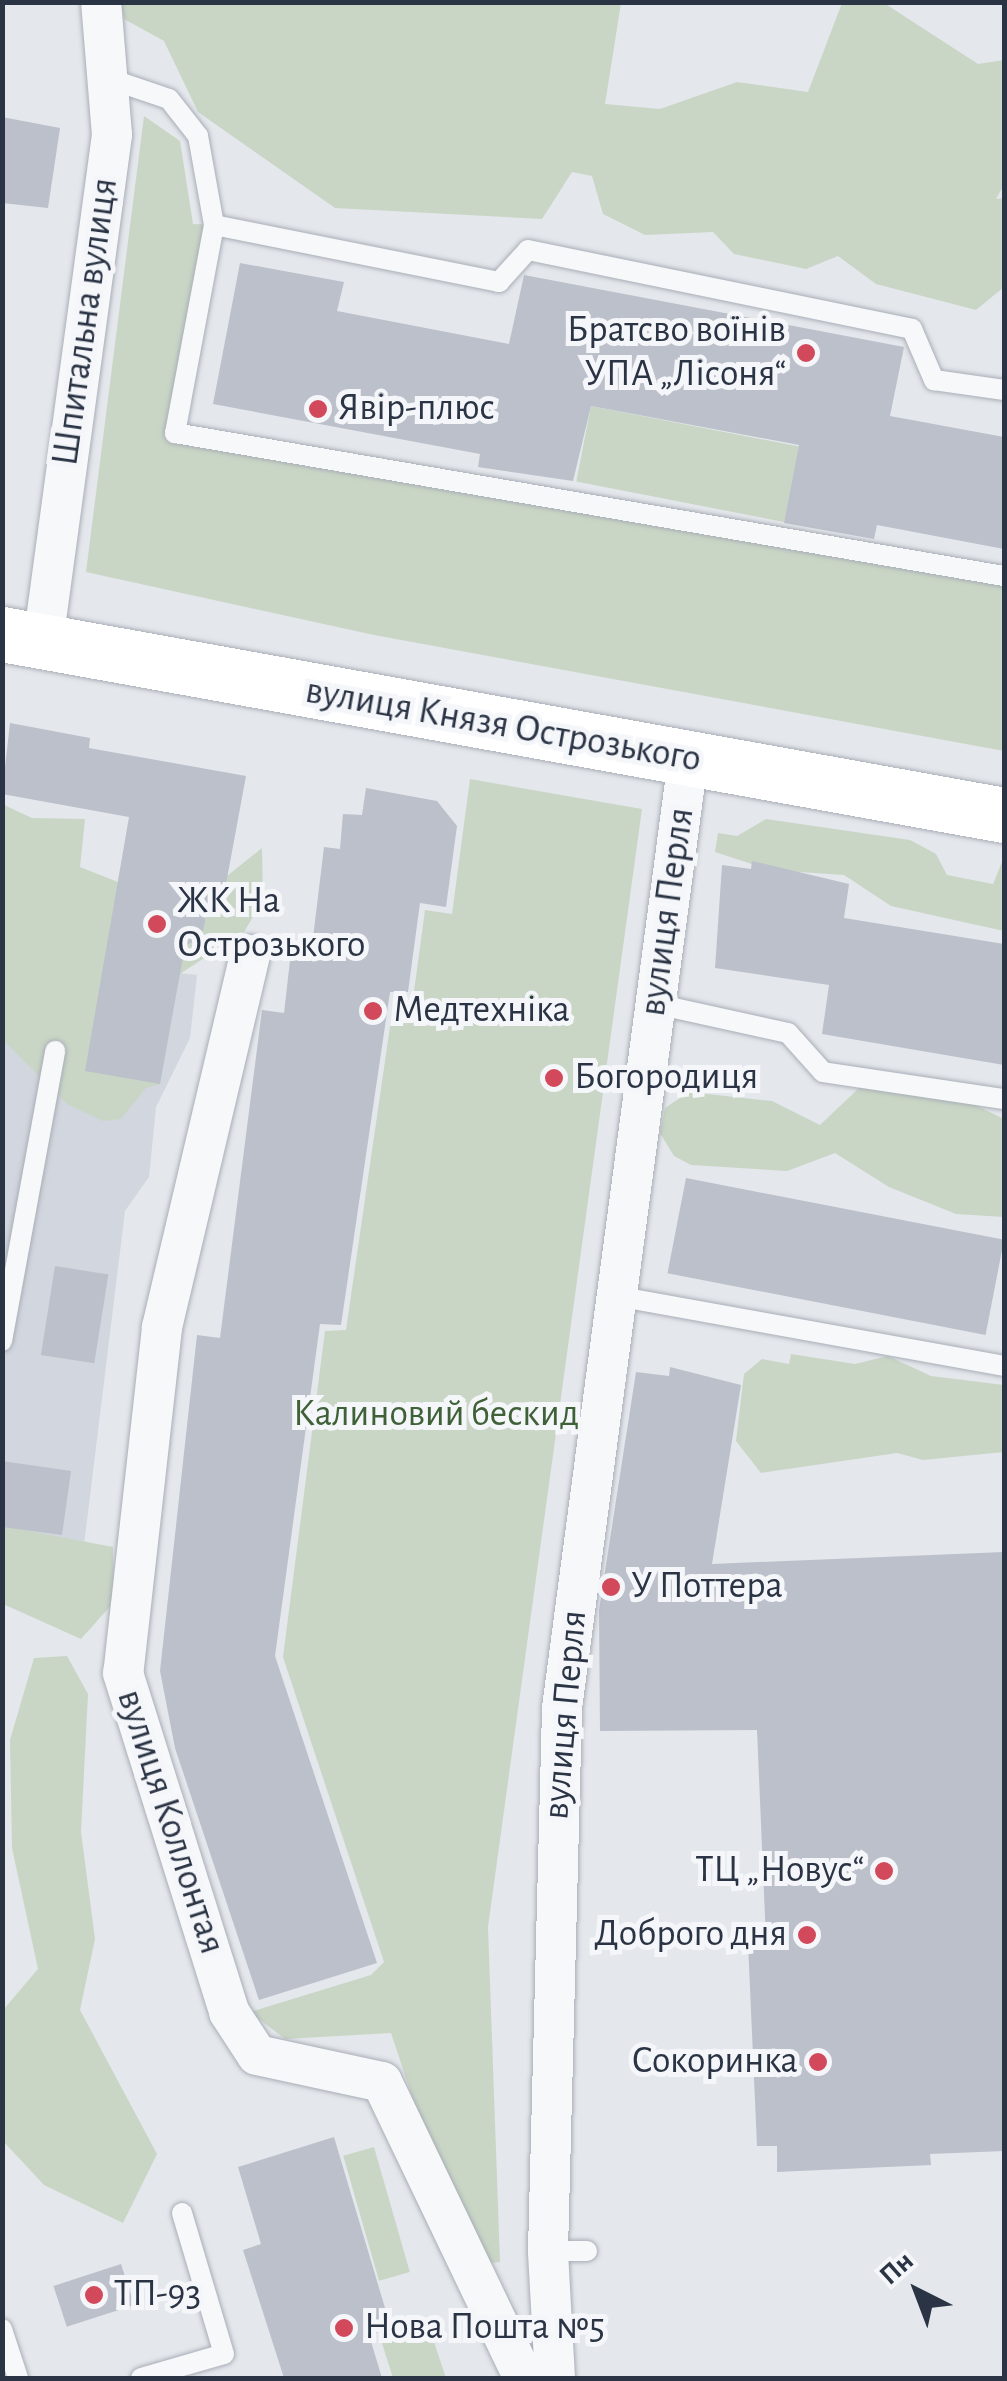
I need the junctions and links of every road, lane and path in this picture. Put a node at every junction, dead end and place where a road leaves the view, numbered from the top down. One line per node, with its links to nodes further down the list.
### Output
1 (101, 2): 2 (street, Шпитальна вулиця)
2 (113, 80): 3 (lane); 6 (street, Шпитальна вулиця)
3 (214, 225): 4 (lane); 5 (lane)
4 (1004, 390)
5 (1004, 576)
6 (23, 638): 7 (main road, вулиця Князя Острозького)
7 (688, 760): 8 (main road, вулиця Князя Острозького); 10 (street, вулиця Перля)
8 (1004, 814)
9 (250, 956): 20 (street, вулиця Коллонтая)
10 (656, 1004): 12 (lane); 13 (street, вулиця Перля)
11 (55, 1050): 14 (lane)
12 (1004, 1099)
13 (616, 1296): 15 (lane); 21 (street, вулиця Перля)
14 (2, 1341)
15 (1004, 1366)
16 (182, 2213): 19 (lane)
17 (2, 2328): 18 (lane)
18 (18, 2378)
19 (141, 2378)
20 (524, 2378)
21 (554, 2378)

